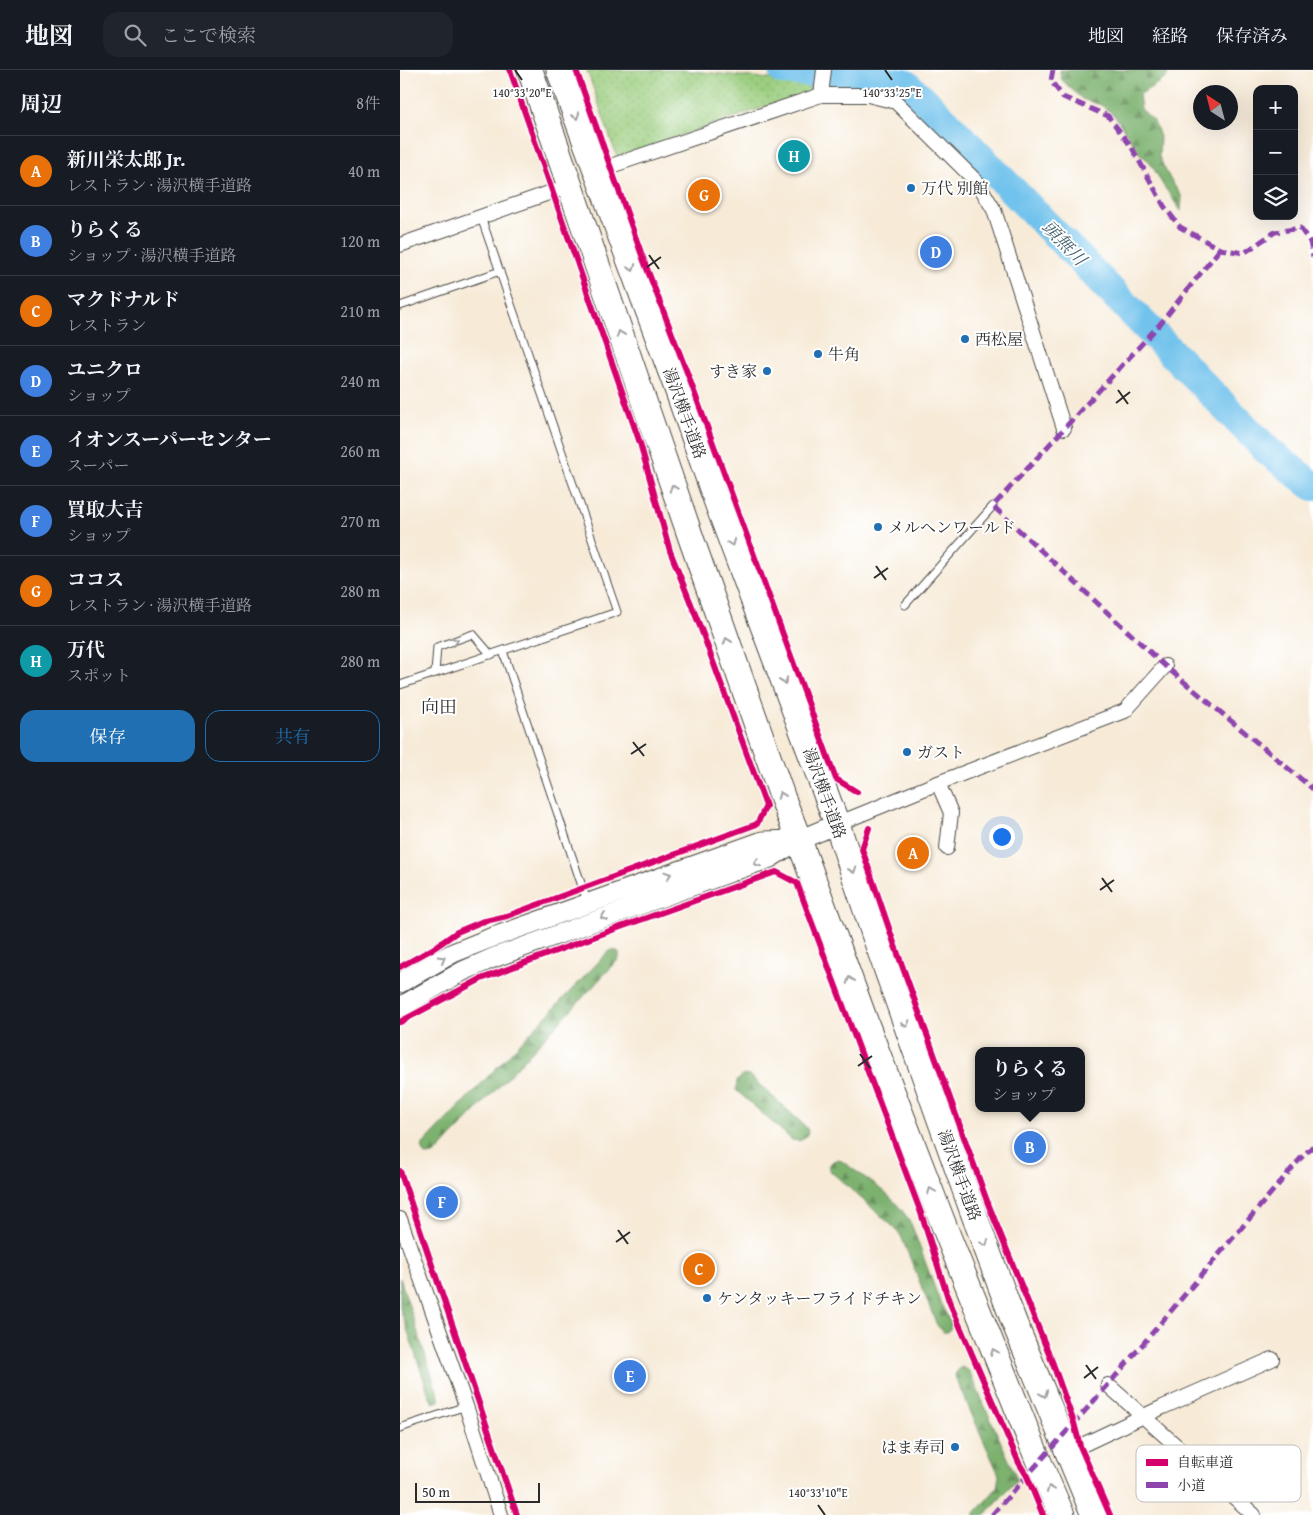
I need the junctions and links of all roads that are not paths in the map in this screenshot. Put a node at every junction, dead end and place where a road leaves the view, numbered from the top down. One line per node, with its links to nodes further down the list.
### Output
1 (530, 70): 5 (highway, 湯沢横手道路)
2 (559, 70): 4 (highway, 湯沢横手道路, one-way to 4)
3 (823, 83): 4 (street); 10 (street)
4 (596, 171): 19 (highway, 湯沢横手道路, one-way to 19)
5 (569, 186): 6 (street); 20 (highway, 湯沢横手道路, one-way to 5)
6 (481, 217): 7 (street); 8 (lane)
7 (400, 244)
8 (500, 271): 9 (lane); 13 (lane)
9 (400, 306)
10 (1064, 428)
11 (993, 506): 12 (lane)
12 (906, 605)
13 (502, 651): 14 (lane); 22 (lane)
14 (490, 655): 16 (lane); 16 (lane, one-way to 14)
15 (1165, 666): 18 (street)
16 (435, 673): 17 (lane)
17 (400, 685)
18 (938, 783): 19 (street); 21 (street)
19 (837, 824): 20 (street); 32 (highway, 湯沢横手道路, one-way to 32)
20 (800, 840): 22 (street, one-way to 20); 24 (street, one-way to 24); 35 (highway, 湯沢横手道路, one-way to 20)
21 (947, 848)
22 (588, 903): 23 (street, one-way to 22)
23 (400, 983)
24 (400, 1007)
25 (400, 1219): 28 (street)
26 (1272, 1359): 29 (street)
27 (1108, 1385): 29 (street)
28 (466, 1406): 30 (lane); 34 (street)
29 (1143, 1416): 31 (street); 32 (street)
30 (400, 1428)
31 (1176, 1445)
32 (1068, 1454): 36 (highway, 湯沢横手道路)
33 (1239, 1502): 37 (street)
34 (501, 1515)
35 (1062, 1515)
36 (1094, 1515)
37 (1254, 1515)

